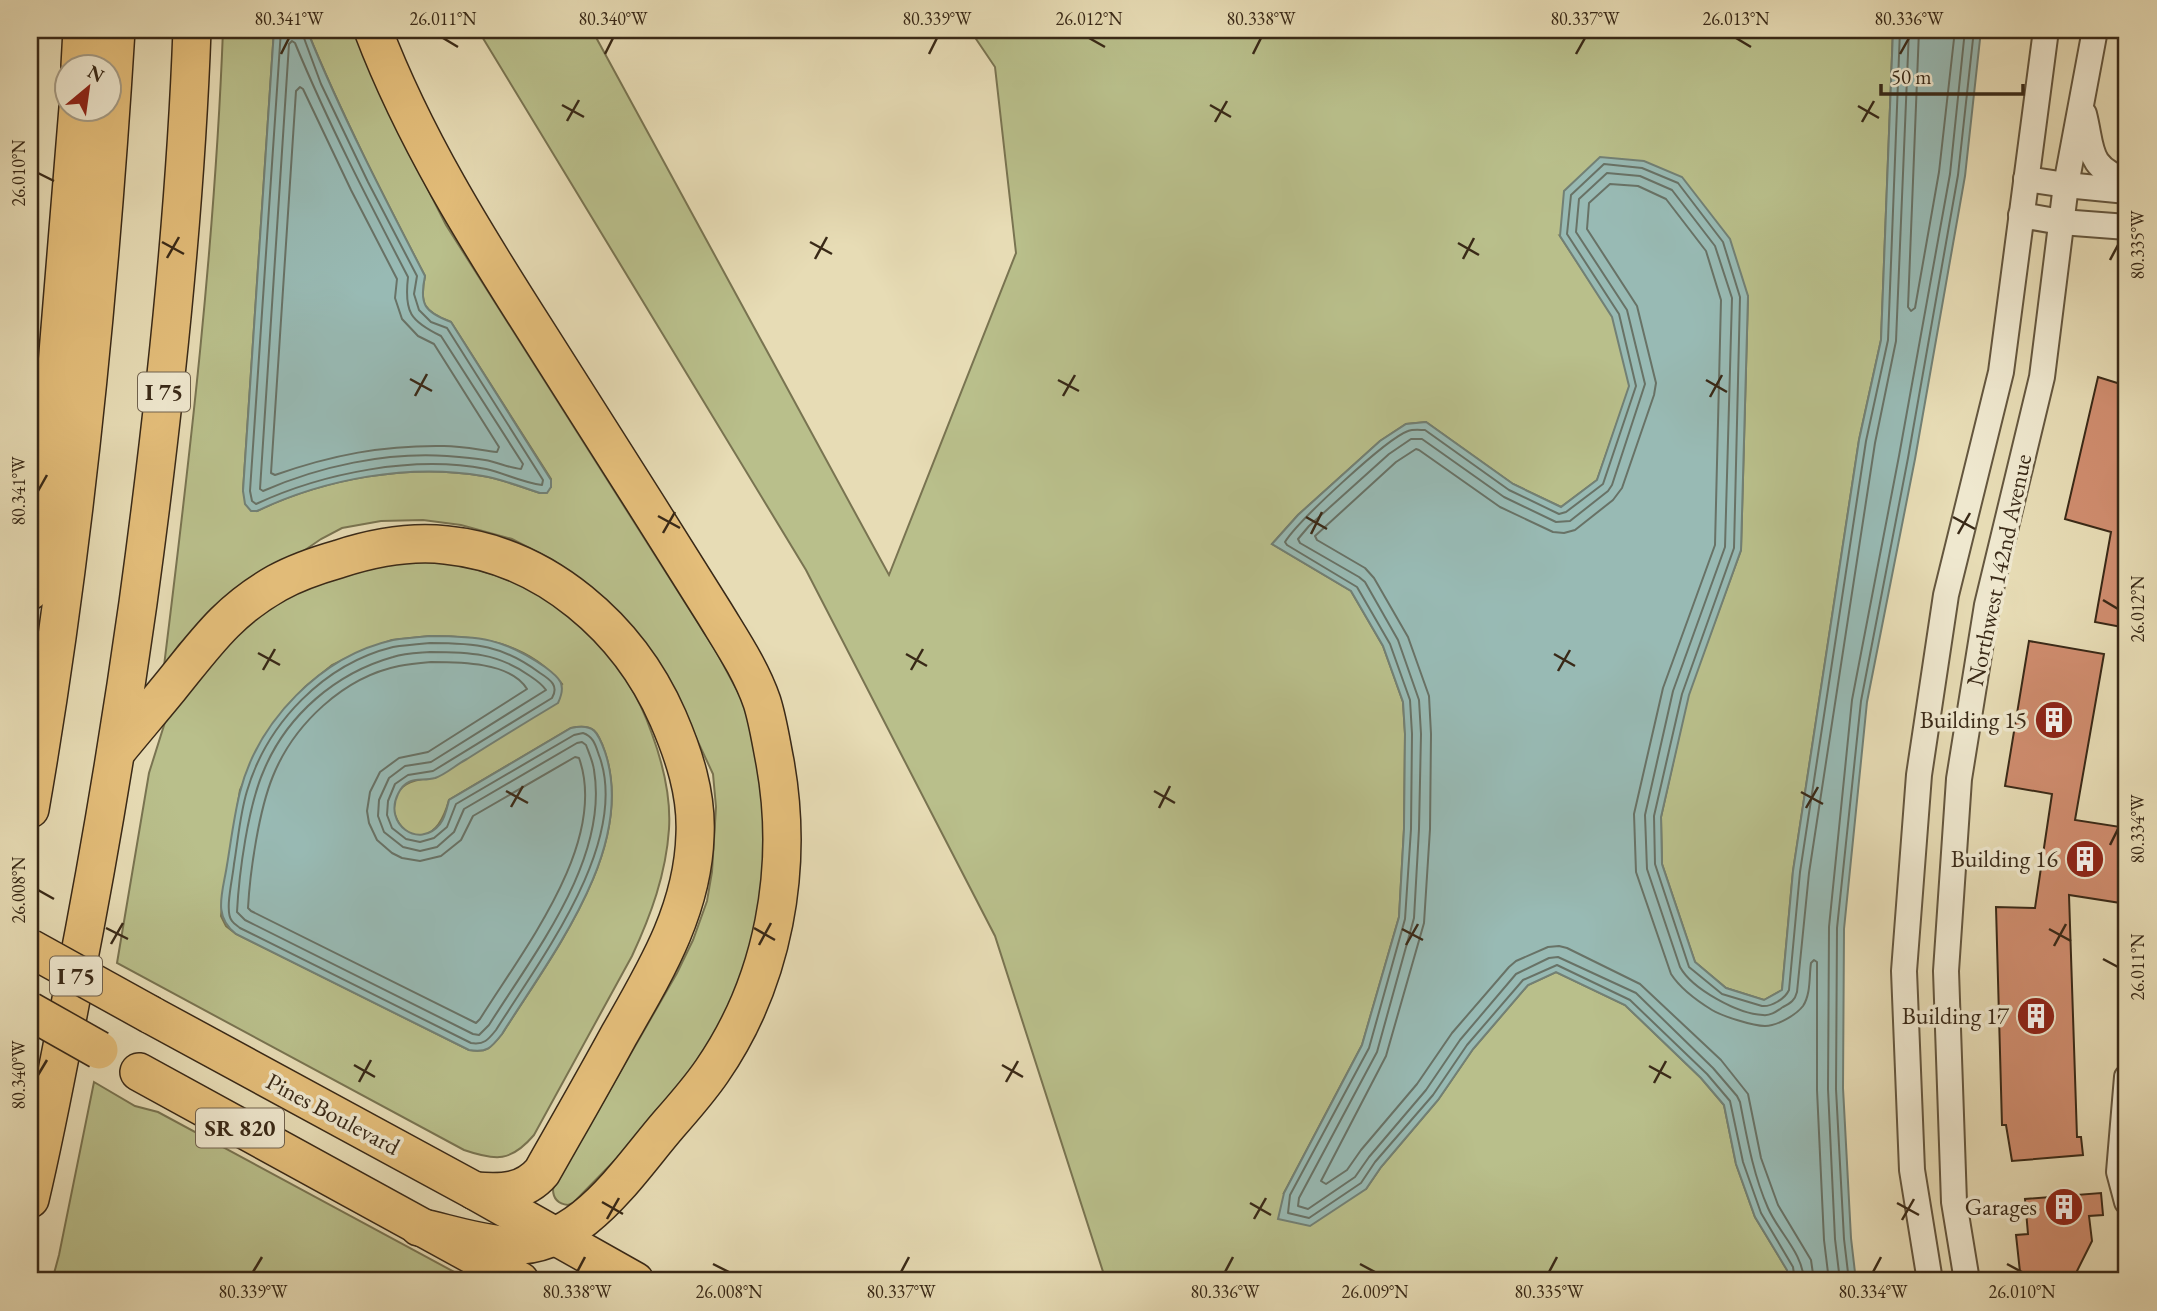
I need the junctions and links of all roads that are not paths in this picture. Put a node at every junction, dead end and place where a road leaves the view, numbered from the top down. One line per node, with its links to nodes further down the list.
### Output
1 (82, 30): 7 (highway)
2 (116, 30): 19 (highway)
3 (192, 30): 18 (highway, I 75)
4 (373, 30): 29 (highway)
5 (2046, 30): 10 (street, Northwest 142nd Avenue)
6 (2095, 30): 8 (street, Northwest 142nd Avenue)
7 (81, 52)
8 (2081, 103): 11 (street); 12 (street, Northwest 142nd Avenue)
9 (77, 122): 17 (highway)
10 (2026, 179): 12 (street); 14 (street, Northwest 142nd Avenue)
11 (2127, 181)
12 (2066, 185): 13 (street); 15 (street, Northwest 142nd Avenue)
13 (2127, 191)
14 (2021, 215): 15 (street); 32 (street, Northwest 142nd Avenue)
15 (2061, 222): 16 (street); 33 (street, Northwest 142nd Avenue)
16 (2127, 227)
17 (30, 591)
18 (116, 752): 25 (highway); 26 (highway, I 75)
19 (30, 809)
20 (30, 948): 25 (highway, Pines Boulevard / SR 820, bridge)
21 (30, 1011): 22 (highway, bridge)
22 (99, 1050)
23 (139, 1072): 28 (highway, SR 820)
24 (2127, 1077): 27 (street)
25 (475, 1191): 29 (highway, Pines Boulevard / SR 820)
26 (30, 1199)
27 (2127, 1202)
28 (419, 1227): 29 (highway); 30 (highway, SR 820)
29 (554, 1237): 31 (highway, Pines Boulevard / SR 820)
30 (520, 1281)
31 (635, 1281)
32 (1930, 1281)
33 (1967, 1281)

